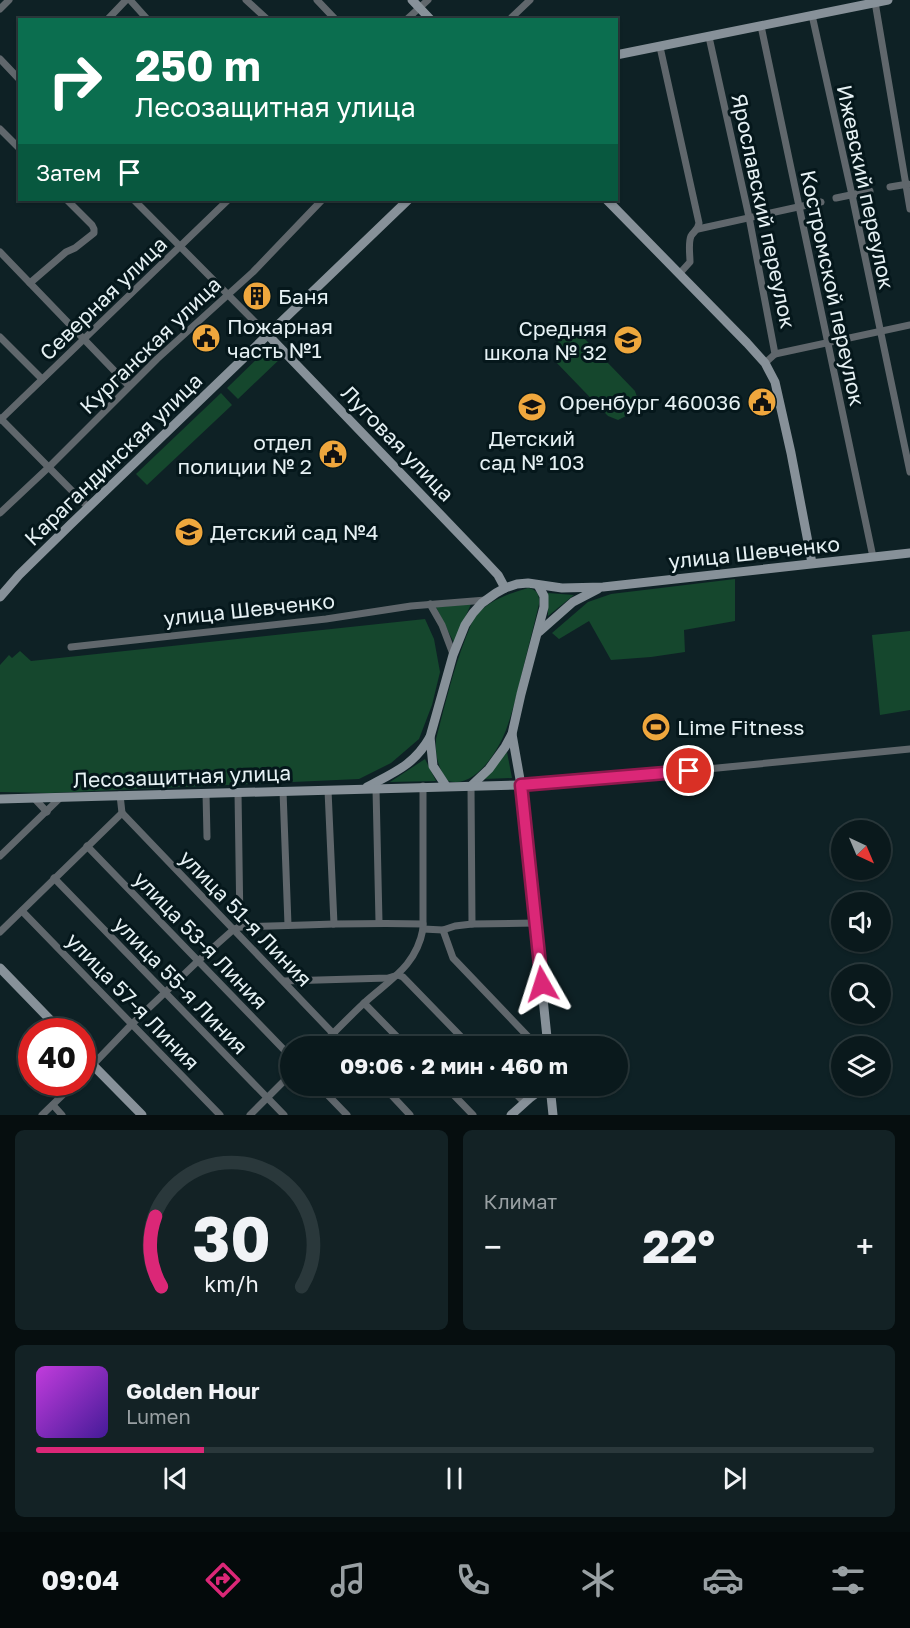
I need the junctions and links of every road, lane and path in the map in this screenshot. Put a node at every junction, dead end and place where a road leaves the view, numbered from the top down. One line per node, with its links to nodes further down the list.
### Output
1 (9, 0): 12 (street)
2 (128, 0): 14 (street); 15 (street)
3 (246, 0): 16 (street)
4 (317, 0): 17 (street)
5 (428, 0): 10 (street)
6 (530, 0): 20 (street)
7 (888, 0): 9 (main road)
8 (861, 2): 9 (main road); 11 (main road)
9 (875, 3): 29 (street)
10 (416, 4): 18 (street); 19 (main road)
11 (845, 4): 13 (main road)
12 (0, 9)
13 (812, 15): 21 (main road); 32 (street, Ижевский переулок)
14 (109, 18)
15 (146, 18)
16 (266, 18)
17 (334, 18)
18 (407, 18)
19 (429, 18)
20 (511, 18)
21 (761, 26): 22 (main road); 41 (street, Костромской переулок)
22 (709, 36): 23 (main road); 43 (street, Ярославский переулок)
23 (660, 47): 24 (main road); 44 (street)
24 (618, 55)
25 (0, 59): 26 (street)
26 (18, 78)
27 (0, 129): 28 (street)
28 (18, 147)
29 (908, 184): 30 (street); 42 (street)
30 (890, 187)
31 (870, 191): 32 (street)
32 (852, 195): 33 (street); 51 (street, Ижевский переулок)
33 (836, 198)
34 (68, 201): 48 (street)
35 (135, 201): 45 (street, Луговая улица)
36 (227, 201): 45 (street, Северная улица)
37 (321, 201): 49 (street, Курганская улица)
38 (407, 201): 52 (main road, Карагандинская улица)
39 (608, 201): 47 (main road)
40 (821, 202): 41 (street)
41 (800, 207): 43 (street); 55 (street, Костромской переулок)
42 (910, 209)
43 (748, 217): 44 (street); 56 (street, Ярославский переулок)
44 (698, 230): 47 (street)
45 (179, 246): 49 (street, Луговая улица); 54 (street, Северная улица)
46 (0, 252): 48 (street)
47 (680, 273): 57 (main road)
48 (30, 282): 54 (street)
49 (228, 294): 52 (street, Луговая улица); 59 (street, Курганская улица)
50 (910, 325): 51 (street)
51 (880, 332): 55 (street); 62 (street, Ижевский переулок)
52 (268, 335): 63 (main road, Карагандинская улица); 70 (main road, Луговая улица)
53 (0, 337): 58 (street)
54 (84, 339): 58 (street, Северная улица); 59 (street)
55 (827, 343): 56 (street); 66 (street, Костромской переулок)
56 (775, 354): 57 (street, Ярославский переулок)
57 (765, 363): 67 (main road)
58 (42, 380): 60 (street, Северная улица)
59 (129, 386): 61 (street, Курганская улица)
60 (0, 419): 61 (street)
61 (49, 467): 63 (street); 64 (street, Курганская улица)
62 (910, 472)
63 (88, 507): 71 (main road, Карагандинская улица)
64 (0, 513)
65 (910, 552): 66 (main road, улица Шевченко)
66 (873, 557): 67 (main road, улица Шевченко)
67 (812, 563): 69 (main road, улица Шевченко)
68 (538, 585): 69 (main road, улица Шевченко); 70 (main road, улица Шевченко); 74 (main road)
69 (603, 587): 74 (main road, улица Шевченко)
70 (505, 588): 72 (main road)
71 (2, 590)
72 (486, 600): 73 (street, улица Шевченко); 76 (main road)
73 (430, 604): 75 (street, улица Шевченко); 76 (street)
74 (538, 633): 77 (main road)
75 (71, 647)
76 (453, 655): 78 (main road)
77 (512, 734): 80 (main road); 83 (main road)
78 (430, 737): 82 (main road); 84 (main road, Лесозащитная улица)
79 (910, 748): 80 (street)
80 (521, 785): 83 (main road); 102 (main road)
81 (423, 786): 82 (main road, Лесозащитная улица); 85 (main road, Лесозащитная улица); 106 (street)
82 (446, 786): 83 (main road, Лесозащитная улица)
83 (471, 786): 104 (street)
84 (365, 789): 85 (main road, Лесозащитная улица); 86 (main road, Лесозащитная улица)
85 (376, 789): 101 (street)
86 (328, 790): 87 (main road, Лесозащитная улица); 103 (street)
87 (283, 791): 88 (main road, Лесозащитная улица); 105 (street)
88 (238, 792): 89 (main road, Лесозащитная улица); 107 (street)
89 (206, 793): 90 (main road, Лесозащитная улица); 96 (street)
90 (120, 795): 91 (main road, Лесозащитная улица); 95 (street)
91 (61, 797): 92 (main road, Лесозащитная улица); 94 (street)
92 (34, 798): 93 (main road, Лесозащитная улица); 94 (street)
93 (0, 799)
94 (46, 812): 98 (street)
95 (122, 813): 97 (street); 107 (street, улица 51-я Линия)
96 (207, 837)
97 (87, 846): 99 (street); 110 (street, улица 53-я Линия)
98 (0, 856)
99 (54, 878): 100 (street); 114 (street, улица 55-я Линия)
100 (22, 911): 109 (street); 117 (street, улица 57-я Линия)
101 (379, 922): 103 (street); 106 (street)
102 (536, 923): 104 (street); 124 (main road)
103 (334, 924): 105 (street)
104 (472, 924): 108 (street)
105 (288, 925): 107 (street)
106 (423, 926): 108 (street); 112 (street)
107 (237, 928): 110 (street); 113 (street, улица 51-я Линия)
108 (443, 930): 123 (street)
109 (0, 932)
110 (198, 961): 114 (street); 125 (street, улица 53-я Линия)
111 (0, 968): 116 (main road)
112 (398, 975): 113 (street); 115 (street); 122 (street)
113 (284, 981): 118 (street, улица 51-я Линия)
114 (164, 993): 117 (street); 136 (street, улица 55-я Линия)
115 (364, 1003): 118 (street); 121 (street)
116 (48, 1018)
117 (132, 1024): 126 (street); 142 (street, улица 57-я Линия)
118 (334, 1033): 119 (street); 120 (street, улица 51-я Линия)
119 (331, 1036)
120 (337, 1036)
121 (396, 1036)
122 (460, 1036)
123 (527, 1036)
124 (547, 1036)
125 (280, 1046)
126 (96, 1063)
127 (96, 1067): 141 (main road)
128 (280, 1085): 136 (street)
129 (61, 1096): 138 (street)
130 (329, 1096): 145 (street)
131 (392, 1096): 146 (street)
132 (455, 1096): 147 (street)
133 (518, 1096): 137 (street)
134 (534, 1096): 137 (main road)
135 (550, 1096): 149 (main road)
136 (267, 1098): 143 (street); 144 (street, улица 55-я Линия)
137 (525, 1103): 148 (main road)
138 (52, 1105): 139 (street); 140 (street)
139 (42, 1115)
140 (62, 1115)
141 (142, 1115)
142 (220, 1115)
143 (250, 1115)
144 (284, 1115)
145 (347, 1115)
146 (410, 1115)
147 (473, 1115)
148 (512, 1115)
149 (553, 1115)

